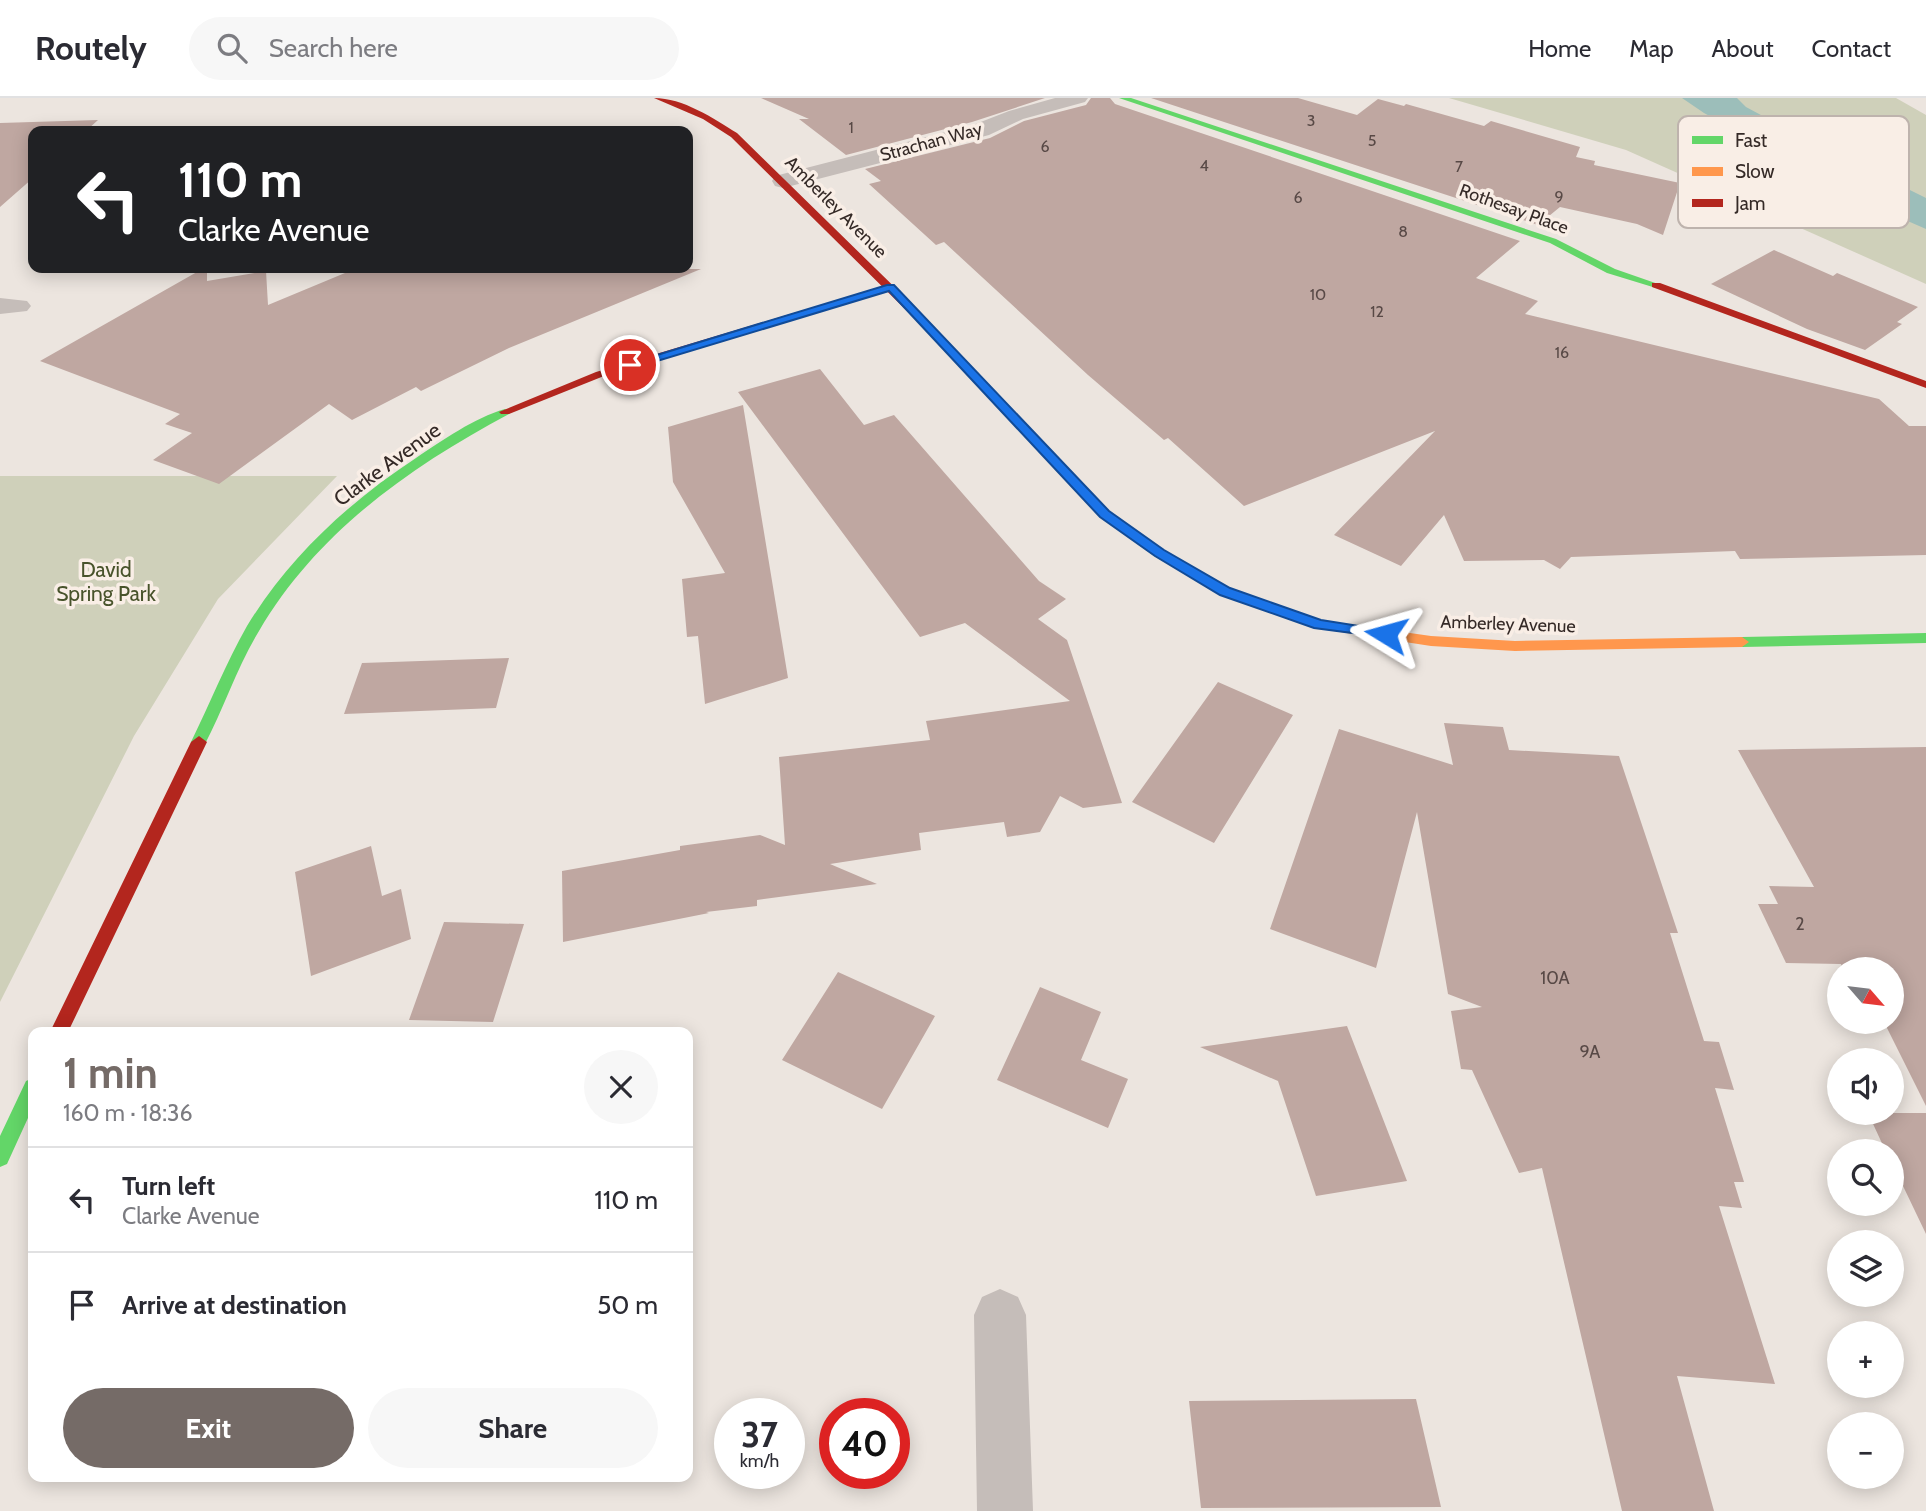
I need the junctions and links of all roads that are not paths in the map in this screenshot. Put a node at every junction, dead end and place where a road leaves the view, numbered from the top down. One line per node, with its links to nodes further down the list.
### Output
1 (658, 98): 4 (street, Amberley Avenue)
2 (1078, 98): 4 (street, Strachan Way)
3 (1123, 98): 6 (street, Rothesay Place)
4 (783, 181): 5 (street, Amberley Avenue)
5 (891, 287): 7 (street, Amberley Avenue); 8 (street, Clarke Avenue)
6 (1926, 385)
7 (1926, 638)
8 (61, 1027)
9 (28, 1098): 10 (street)
10 (0, 1157)
11 (1000, 1315): 12 (street)
12 (1004, 1511)

